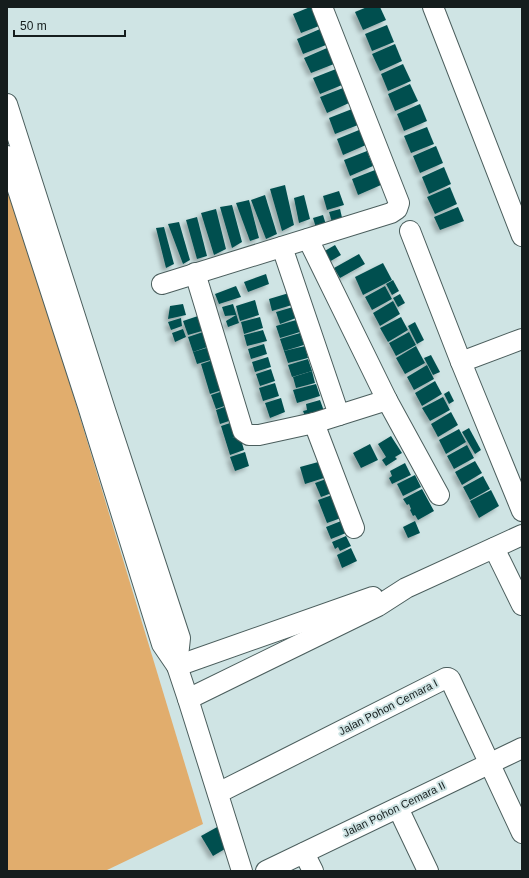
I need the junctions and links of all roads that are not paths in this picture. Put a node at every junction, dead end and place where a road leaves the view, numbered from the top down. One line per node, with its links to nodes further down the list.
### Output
1 (322, 7): 7 (street)
2 (433, 7): 6 (street)
3 (7, 104): 23 (street)
4 (7, 156): 23 (street)
5 (410, 231): 12 (street)
6 (522, 236)
7 (308, 239): 8 (street); 13 (street)
8 (282, 247): 9 (street); 14 (street)
9 (195, 273): 10 (street); 15 (street)
10 (162, 284)
11 (522, 339): 12 (street)
12 (461, 362): 17 (street)
13 (387, 400): 14 (street); 16 (street)
14 (339, 415): 15 (street)
15 (314, 423): 18 (street)
16 (439, 495)
17 (522, 511)
18 (354, 528)
19 (522, 535): 20 (street)
20 (494, 548): 21 (street); 22 (street)
21 (406, 588): 23 (street); 24 (street)
22 (522, 605)
23 (177, 666): 24 (street)
24 (188, 699): 27 (street)
25 (522, 748): 26 (street, Jalan Pohon Cemara II)
26 (489, 764): 27 (street, Jalan Pohon Cemara I); 28 (street, Jalan Pohon Cemara II); 29 (street, Jalan Pohon Cemara I)
27 (218, 793): 31 (street)
28 (398, 808): 30 (street, Jalan Pohon Cemara II); 34 (street)
29 (522, 833)
30 (304, 852): 32 (street, Jalan Pohon Cemara II); 33 (street)
31 (242, 871)
32 (266, 871)
33 (313, 871)
34 (428, 871)

